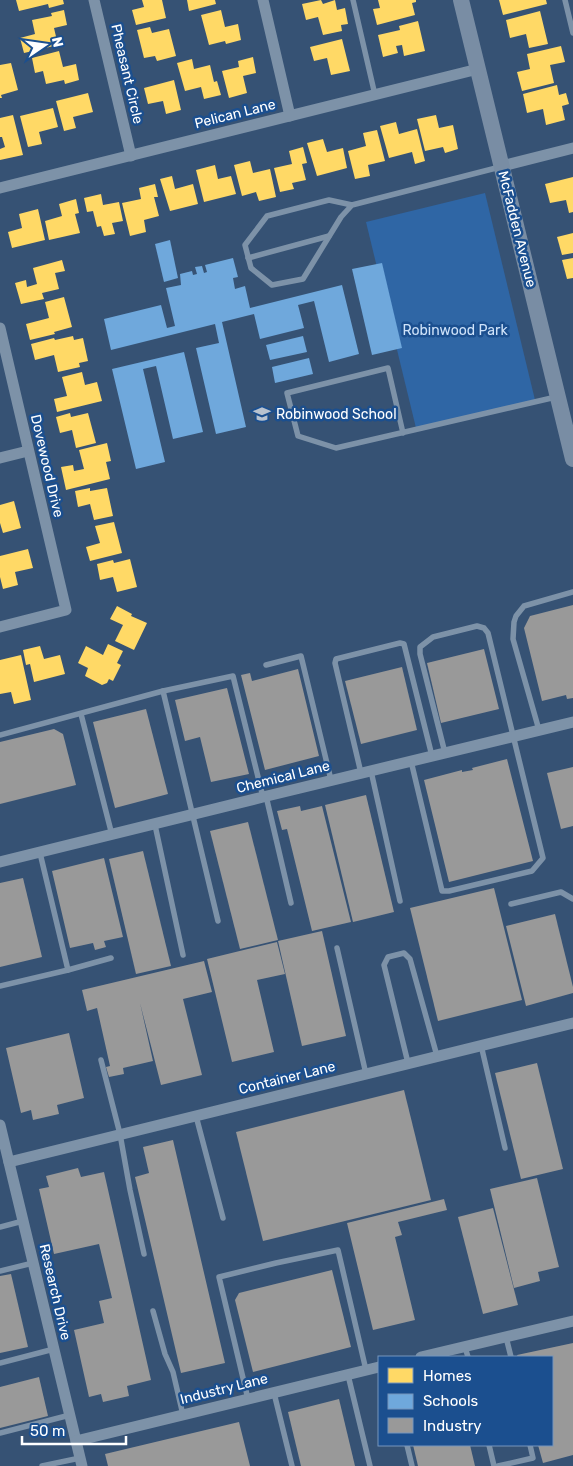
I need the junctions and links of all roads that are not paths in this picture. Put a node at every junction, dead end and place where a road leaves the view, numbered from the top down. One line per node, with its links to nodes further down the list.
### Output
1 (94, 0): 11 (street, Pheasant Circle)
2 (263, 0): 9 (street)
3 (353, 0): 8 (lane)
4 (461, 0): 7 (street, McFadden Avenue)
5 (565, 0): 6 (lane)
6 (573, 33)
7 (478, 69): 8 (street, Pelican Lane); 12 (street, McFadden Avenue)
8 (375, 95): 9 (street, Pelican Lane)
9 (290, 116): 11 (street, Pelican Lane)
10 (573, 148): 12 (street)
11 (131, 156): 13 (street, Pelican Lane)
12 (502, 166): 14 (lane); 18 (street, McFadden Avenue)
13 (0, 188)
14 (352, 205): 15 (lane); 16 (lane)
15 (329, 236): 16 (lane); 16 (lane)
16 (248, 258)
17 (0, 328): 20 (street, Dovewood Drive)
18 (558, 397): 19 (lane); 22 (street, McFadden Avenue)
19 (403, 433): 19 (lane)
20 (28, 451): 21 (street); 24 (street, Dovewood Drive)
21 (0, 458)
22 (573, 459)
23 (573, 592): 29 (lane)
24 (0, 627)
25 (266, 665): 36 (lane)
26 (163, 692): 27 (lane); 37 (lane); 38 (lane)
27 (80, 714): 30 (lane); 40 (lane)
28 (573, 722): 29 (street, Chemical Lane)
29 (539, 730): 31 (street, Chemical Lane)
30 (0, 735)
31 (514, 736): 32 (street, Chemical Lane); 32 (lane); 34 (lane)
32 (445, 753): 33 (street, Chemical Lane)
33 (432, 756): 34 (street, Chemical Lane); 35 (lane)
34 (411, 761): 35 (street, Chemical Lane)
35 (366, 772): 36 (street, Chemical Lane); 44 (lane)
36 (331, 780): 37 (street, Chemical Lane)
37 (264, 796): 38 (street, Chemical Lane); 45 (lane)
38 (193, 815): 39 (street, Chemical Lane); 47 (lane)
39 (155, 825): 40 (street, Chemical Lane); 49 (lane)
40 (112, 835): 41 (street, Chemical Lane)
41 (40, 852): 42 (street, Chemical Lane); 51 (lane)
42 (0, 862)
43 (573, 899): 46 (lane)
44 (400, 901)
45 (291, 903)
46 (511, 904)
47 (218, 922)
48 (337, 948): 58 (lane)
49 (183, 955)
50 (111, 958): 51 (lane)
51 (68, 970): 52 (lane)
52 (0, 986)
53 (573, 1023): 54 (street, Container Lane)
54 (481, 1045): 55 (street, Container Lane); 62 (lane)
55 (437, 1056): 57 (street, Container Lane); 57 (lane)
56 (101, 1060): 61 (lane)
57 (408, 1063): 58 (street, Container Lane)
58 (366, 1074): 59 (street, Container Lane)
59 (196, 1116): 61 (street, Container Lane); 64 (lane)
60 (0, 1125): 63 (street, Research Drive)
61 (120, 1134): 63 (street, Container Lane); 67 (lane)
62 (505, 1148)
63 (9, 1162): 65 (street, Research Drive)
64 (222, 1218)
65 (23, 1221): 66 (lane); 68 (street, Research Drive)
66 (0, 1227)
67 (144, 1254)
68 (33, 1263): 69 (lane); 73 (street, Research Drive)
69 (0, 1271)
70 (153, 1310): 84 (lane)
71 (573, 1320): 72 (street)
72 (506, 1336): 74 (street); 76 (lane)
73 (54, 1349): 77 (lane); 83 (street, Research Drive)
74 (466, 1352): 75 (street)
75 (429, 1356)
76 (511, 1356)
77 (0, 1363)
78 (378, 1367): 79 (street, Industry Lane)
79 (366, 1370): 80 (street, Industry Lane); 82 (lane)
80 (348, 1375): 81 (street, Industry Lane); 94 (lane)
81 (274, 1392): 82 (street, Industry Lane); 93 (lane)
82 (248, 1399): 84 (street, Industry Lane)
83 (70, 1415): 85 (lane); 86 (street, Research Drive)
84 (183, 1415): 86 (street, Industry Lane)
85 (0, 1433)
86 (76, 1440): 90 (street, Research Drive)
87 (407, 1446): 95 (lane)
88 (489, 1446): 96 (lane)
89 (530, 1446): 91 (lane)
90 (81, 1462): 92 (lane)
91 (516, 1464): 97 (lane)
92 (42, 1466)
93 (292, 1466)
94 (370, 1466)
95 (412, 1466)
96 (494, 1466)
97 (498, 1466)

